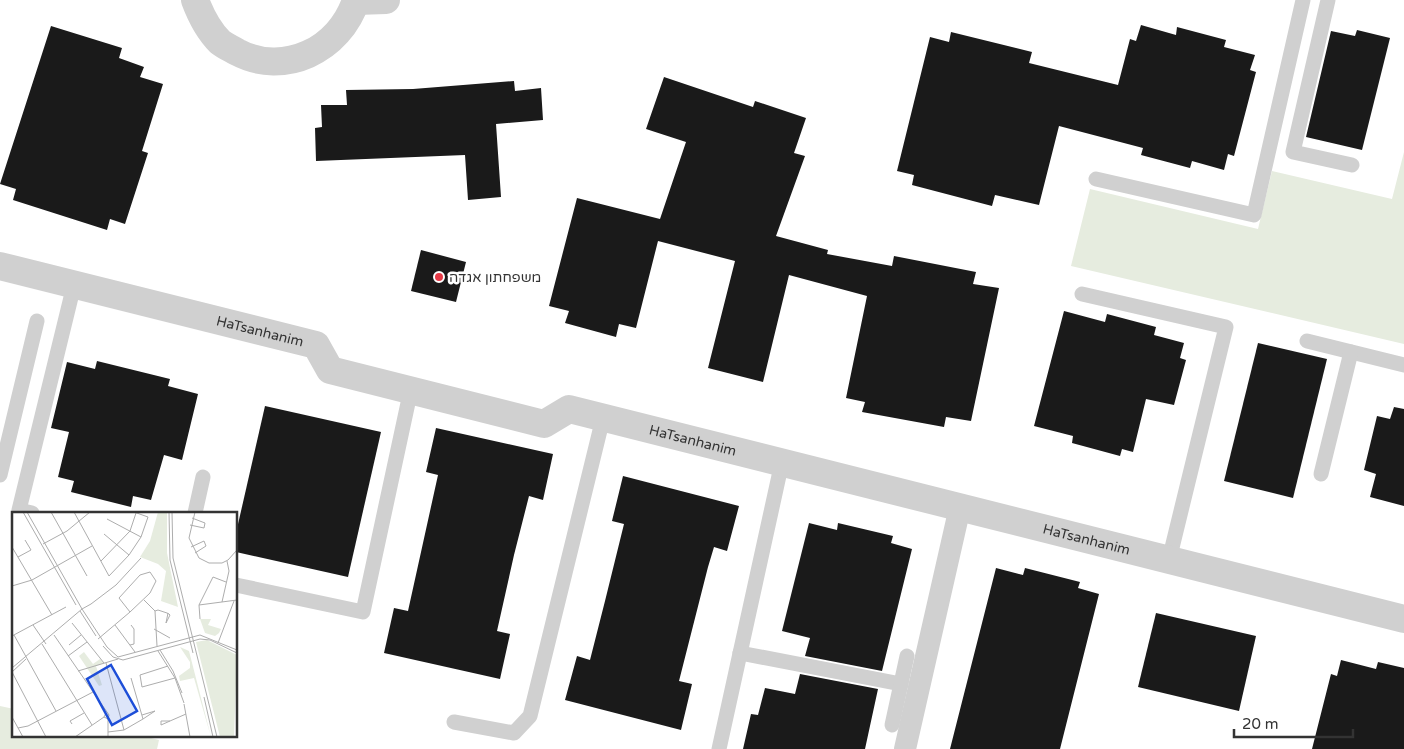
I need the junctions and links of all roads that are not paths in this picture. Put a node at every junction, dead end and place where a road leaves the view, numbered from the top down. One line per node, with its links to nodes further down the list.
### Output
1 (195, 0): 2 (street)
2 (356, 0): 3 (street)
3 (386, 0)
4 (1304, 0): 7 (lane)
5 (1328, 0): 6 (lane)
6 (1352, 165)
7 (1096, 179)
8 (0, 266): 9 (street, HaTsanhanim)
9 (74, 285): 15 (street, HaTsanhanim); 22 (lane)
10 (1082, 294): 24 (lane)
11 (36, 321): 19 (lane)
12 (1307, 342): 13 (lane)
13 (1351, 352): 14 (lane); 18 (lane)
14 (1404, 364)
15 (411, 389): 16 (street, HaTsanhanim); 25 (lane)
16 (603, 418): 17 (street, HaTsanhanim); 30 (lane)
17 (782, 462): 21 (street, HaTsanhanim); 27 (lane)
18 (1321, 474)
19 (0, 475)
20 (203, 478): 23 (lane)
21 (960, 507): 24 (street, HaTsanhanim); 33 (street)
22 (28, 512)
23 (195, 512)
24 (1169, 560): 26 (street, HaTsanhanim)
25 (238, 585)
26 (1404, 619)
27 (740, 653): 29 (lane); 32 (lane)
28 (908, 656): 29 (lane)
29 (901, 684): 31 (lane)
30 (454, 722)
31 (892, 725)
32 (719, 749)
33 (905, 749)

